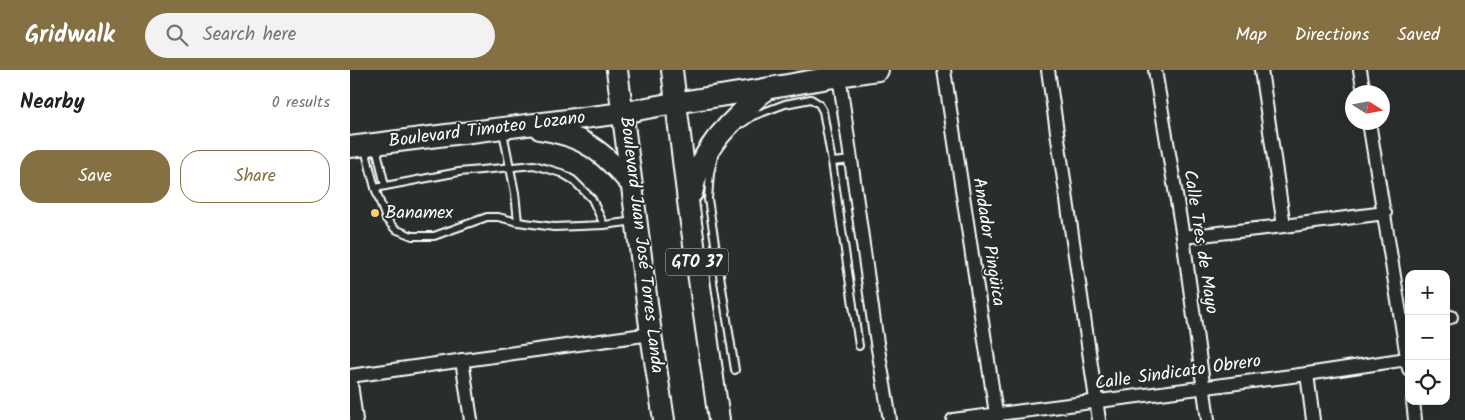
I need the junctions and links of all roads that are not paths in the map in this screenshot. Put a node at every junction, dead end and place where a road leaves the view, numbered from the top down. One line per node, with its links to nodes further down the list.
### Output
1 (617, 70): 13 (main road, Boulevard Juan José Torres Landa / GTO 37)
2 (672, 70): 12 (main road, GTO 37)
3 (878, 70): 9 (main road, Boulevard Timoteo Lozano)
4 (944, 70): 43 (street, Andador Pingüica)
5 (1048, 70): 41 (street)
6 (1155, 70): 31 (street, Calle Tres de Mayo)
7 (1261, 70): 30 (street)
8 (1360, 70): 10 (street)
9 (839, 75): 11 (main road, Boulevard Timoteo Lozano); 19 (street)
10 (1363, 85)
11 (766, 89): 12 (main road, Boulevard Timoteo Lozano); 25 (main road)
12 (677, 103): 13 (main road, Boulevard Timoteo Lozano); 25 (main road, GTO 37)
13 (624, 114): 15 (main road, Boulevard Timoteo Lozano); 22 (main road, Boulevard Juan José Torres Landa / GTO 37)
14 (739, 126): 20 (lane)
15 (510, 127): 18 (main road, Boulevard Timoteo Lozano); 21 (lane); 22 (main road)
16 (1370, 130): 26 (street)
17 (725, 140): 37 (lane)
18 (363, 145): 23 (lane); 24 (lane)
19 (852, 160): 20 (lane); 48 (street)
20 (832, 162): 34 (lane)
21 (509, 167): 23 (lane); 28 (lane); 29 (lane)
22 (632, 185): 27 (main road, Boulevard Juan José Torres Landa / GTO 37)
23 (385, 186): 24 (lane)
24 (375, 188): 28 (lane)
25 (689, 209): 47 (main road, GTO 37)
26 (1385, 213): 30 (street); 32 (street)
27 (637, 221): 29 (lane); 33 (main road, Boulevard Juan José Torres Landa / GTO 37)
28 (518, 222): 29 (lane)
29 (604, 225)
30 (1284, 226): 31 (street)
31 (1183, 237): 40 (street, Calle Tres de Mayo)
32 (1405, 322)
33 (651, 334): 35 (street); 46 (main road, Boulevard Juan José Torres Landa / GTO 37)
34 (859, 346)
35 (462, 360): 39 (street); 45 (street)
36 (1405, 364): 38 (street, Calle Sindicato Obrero)
37 (735, 370)
38 (1307, 374): 40 (street, Calle Sindicato Obrero); 52 (street)
39 (350, 376): 44 (street)
40 (1203, 387): 41 (street, Calle Sindicato Obrero); 51 (street, Calle Tres de Mayo)
41 (1096, 402): 43 (street, Calle Sindicato Obrero); 50 (street)
42 (1413, 405): 53 (street)
43 (996, 417): 49 (street, Calle Sindicato Obrero)
44 (356, 420)
45 (471, 420)
46 (664, 420)
47 (719, 420)
48 (890, 420)
49 (953, 420)
50 (1099, 420)
51 (1208, 420)
52 (1313, 420)
53 (1415, 420)

